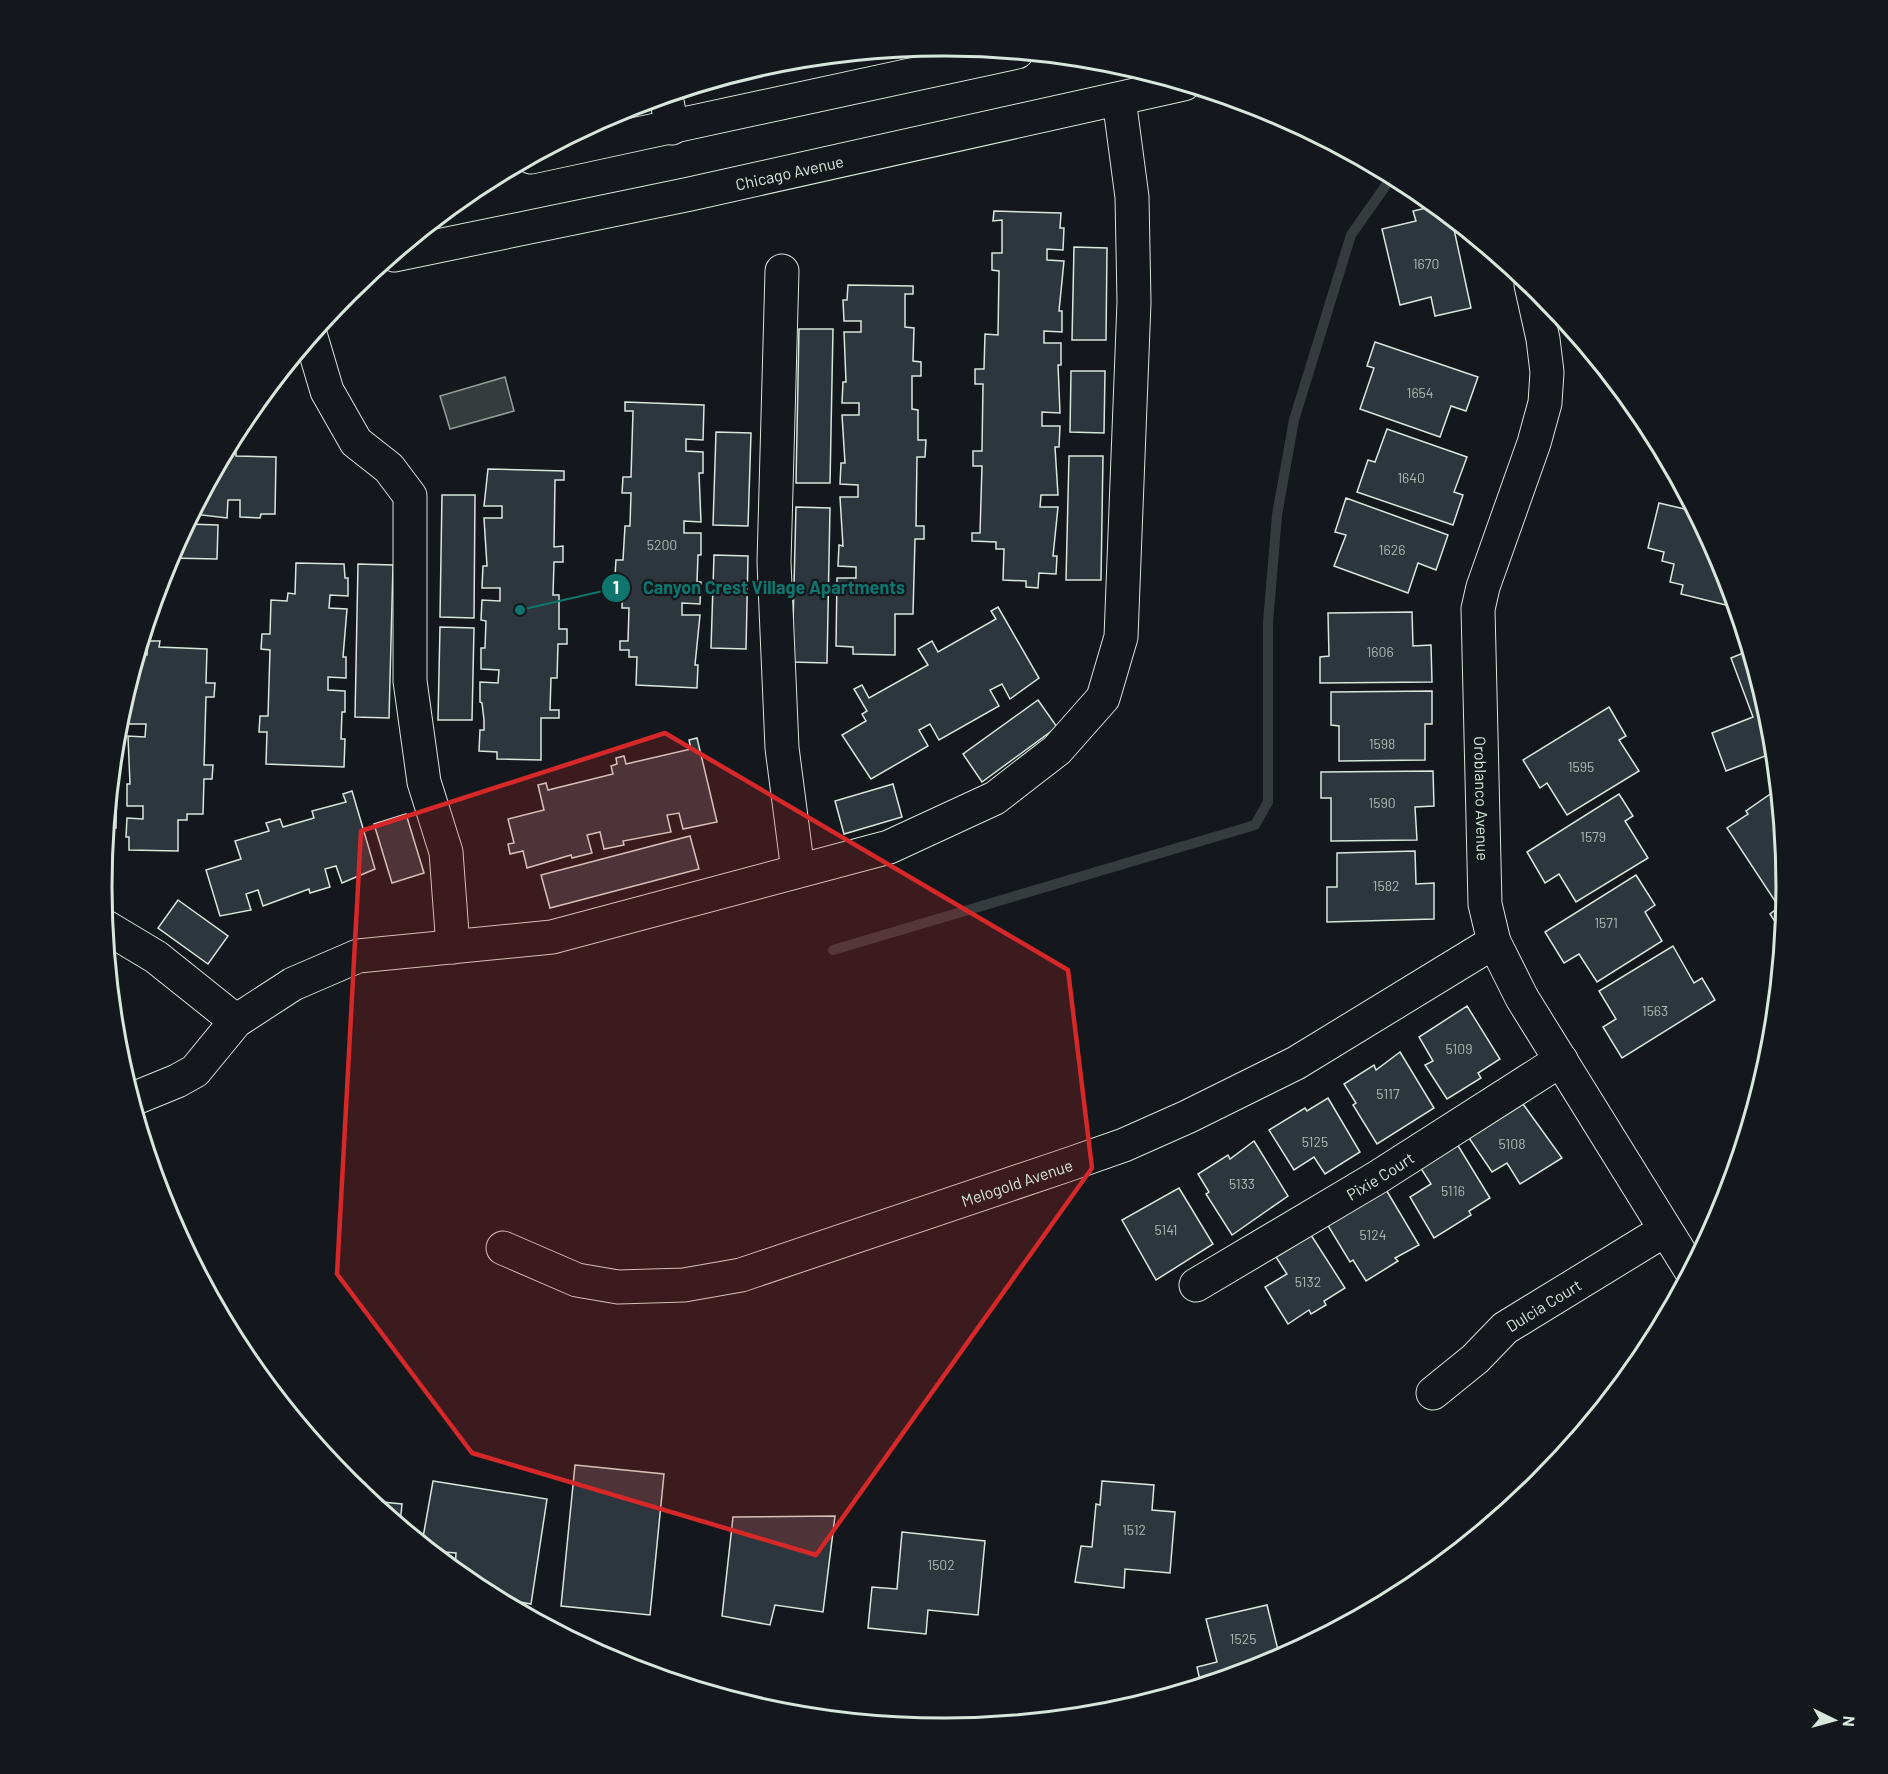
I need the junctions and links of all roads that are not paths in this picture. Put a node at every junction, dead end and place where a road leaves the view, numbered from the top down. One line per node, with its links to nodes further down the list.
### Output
1 (995, 57): 5 (street)
2 (1170, 87): 3 (street, Chicago Avenue)
3 (1119, 99): 7 (street, Chicago Avenue); 11 (street)
4 (667, 104): 5 (street)
5 (672, 128): 6 (street)
6 (553, 153)
7 (408, 252)
8 (782, 271): 11 (street)
9 (1535, 302): 13 (street, Oroblanco Avenue)
10 (313, 346): 14 (street)
11 (798, 871): 14 (street)
12 (114, 932): 15 (street)
13 (1494, 942): 16 (street, Oroblanco Avenue); 19 (street, Melogold Avenue)
14 (453, 947): 15 (street)
15 (236, 1022): 17 (street)
16 (1561, 1060): 18 (street, Oroblanco Avenue); 21 (street, Pixie Court)
17 (140, 1096)
18 (1665, 1230): 20 (street, Oroblanco Avenue); 22 (street, Dulcia Court)
19 (503, 1248)
20 (1686, 1263)
21 (1196, 1285)
22 (1433, 1393)

